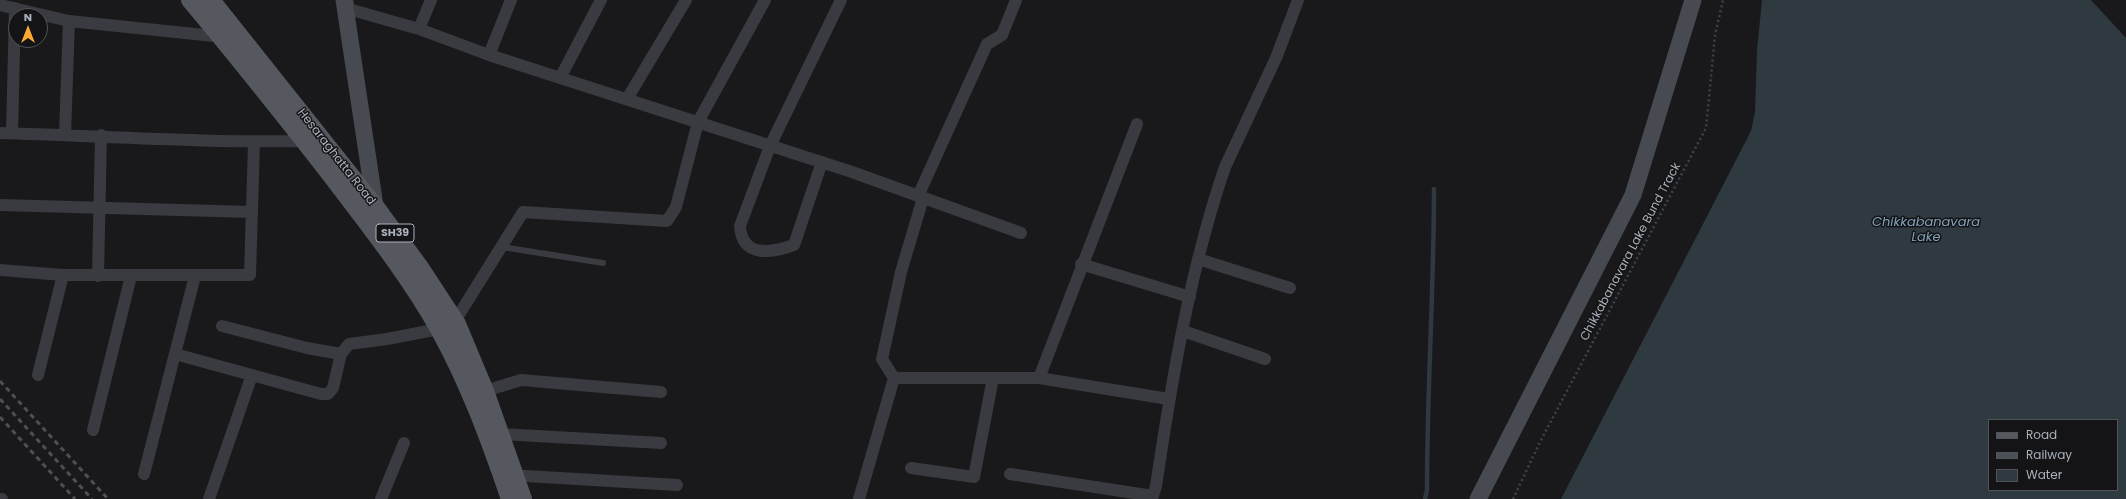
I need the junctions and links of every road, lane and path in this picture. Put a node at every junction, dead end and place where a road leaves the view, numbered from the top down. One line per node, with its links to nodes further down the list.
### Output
1 (190, 0): 19 (main road)
2 (431, 0): 18 (street)
3 (511, 0): 22 (street)
4 (601, 0): 23 (street)
5 (686, 0): 24 (street)
6 (765, 0): 25 (street)
7 (841, 0): 33 (street)
8 (1016, 0): 35 (street)
9 (1298, 0): 42 (street)
10 (1693, 0): 82 (street)
11 (1723, 0): 83 (path, Chikkabanavara Lake Bund Track)
12 (216, 2): 20 (main road, Hesaraghatta Road / SH39)
13 (346, 3): 18 (street); 38 (street)
14 (0, 5): 15 (street)
15 (15, 8)
16 (48, 16): 17 (street)
17 (69, 21): 19 (street); 28 (street)
18 (419, 30): 22 (street)
19 (221, 37): 20 (street); 31 (main road)
20 (243, 40): 30 (main road, Hesaraghatta Road / SH39)
21 (12, 48): 27 (street)
22 (489, 55): 23 (street)
23 (560, 78): 24 (street)
24 (627, 99): 25 (street)
25 (698, 122): 33 (street); 41 (street)
26 (1137, 124): 44 (street)
27 (6, 133): 28 (street)
28 (66, 134): 29 (street)
29 (101, 135): 32 (street); 37 (street)
30 (323, 140): 31 (street); 38 (main road, Hesaraghatta Road / SH39)
31 (304, 141): 32 (street); 38 (main road)
32 (254, 143): 39 (street)
33 (770, 146): 34 (street); 34 (street)
34 (822, 162): 35 (street)
35 (920, 197): 40 (street); 61 (street)
36 (0, 205): 37 (street)
37 (100, 206): 39 (street); 47 (street)
38 (369, 211): 52 (main road, Hesaraghatta Road / SH39); 54 (main road)
39 (252, 212): 49 (street)
40 (1021, 233)
41 (502, 247): 43 (lane); 52 (street)
42 (1198, 259): 50 (street); 51 (street)
43 (603, 263)
44 (1081, 264): 51 (street); 63 (street)
45 (0, 270): 46 (street)
46 (63, 275): 47 (street); 59 (street)
47 (98, 276): 48 (street)
48 (131, 276): 49 (street); 67 (street)
49 (195, 276): 56 (street)
50 (1290, 288)
51 (1190, 297): 55 (street)
52 (455, 321): 64 (main road, Hesaraghatta Road / SH39)
53 (222, 326): 57 (street)
54 (439, 329): 57 (street); 74 (main road)
55 (1183, 331): 58 (street); 66 (street)
56 (175, 354): 60 (street); 72 (street)
57 (341, 354): 60 (street)
58 (1265, 359)
59 (38, 375)
60 (252, 375): 77 (street)
61 (894, 378): 62 (street); 81 (street)
62 (993, 378): 63 (street); 71 (street)
63 (1039, 378): 66 (street)
64 (485, 391): 65 (street); 68 (main road, Hesaraghatta Road / SH39)
65 (661, 392)
66 (1169, 399): 76 (street)
67 (93, 430)
68 (500, 434): 70 (street); 74 (main road, Hesaraghatta Road / SH39)
69 (404, 443): 78 (street)
70 (661, 443)
71 (911, 468)
72 (144, 474)
73 (1010, 474): 76 (street)
74 (508, 475): 75 (street); 79 (main road); 80 (main road, Hesaraghatta Road / SH39)
75 (677, 485)
76 (1152, 498)
77 (209, 499)
78 (381, 499)
79 (510, 499)
80 (523, 499)
81 (859, 499)
82 (1478, 499)
83 (1513, 499)

